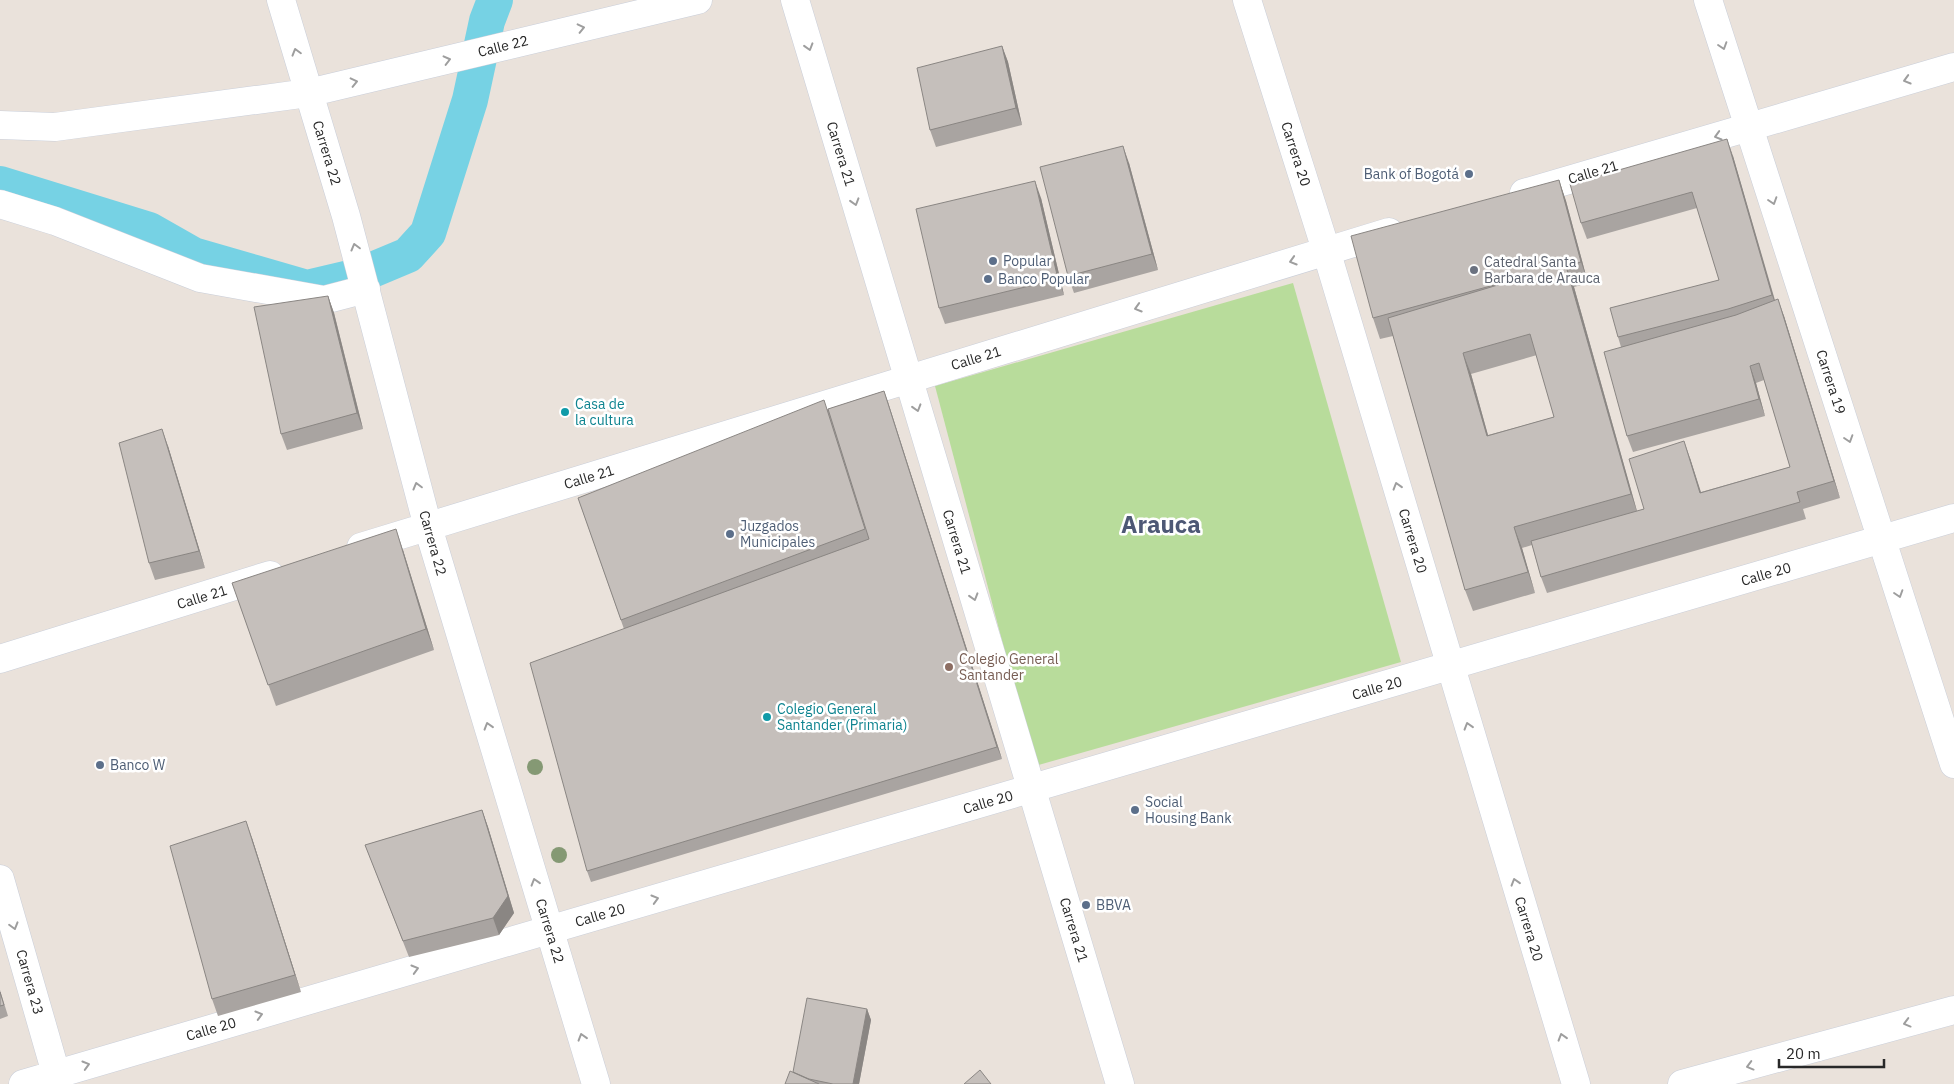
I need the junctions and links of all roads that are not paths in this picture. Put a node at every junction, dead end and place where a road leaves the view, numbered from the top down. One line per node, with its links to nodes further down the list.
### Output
1 (281, 0): 7 (street, Carrera 22, one-way to 1)
2 (698, 0): 7 (street, Calle 22, one-way to 2)
3 (795, 0): 15 (street, Carrera 21, one-way to 15)
4 (1247, 0): 13 (street, Carrera 20)
5 (1708, 0): 9 (street, Carrera 19, one-way to 9)
6 (1954, 67): 9 (street, Calle 21, one-way to 9)
7 (308, 93): 8 (street, Calle 22); 14 (street, Carrera 22, one-way to 7)
8 (0, 125)
9 (1749, 127): 10 (street, Calle 21, one-way to 10); 18 (street, Carrera 19, one-way to 18)
10 (1499, 200)
11 (0, 204): 14 (street)
12 (1413, 225): 13 (street, Calle 21)
13 (1326, 250): 15 (street, Calle 21, one-way to 15); 22 (street, Carrera 20, one-way to 13)
14 (364, 284): 17 (street, Carrera 22, one-way to 14)
15 (908, 379): 17 (street, Calle 21); 24 (street, Carrera 21, one-way to 24)
16 (1954, 518): 18 (street, Calle 20)
17 (428, 527): 19 (street, Calle 21); 26 (street, Carrera 22, one-way to 17)
18 (1881, 540): 22 (street, Calle 20); 23 (street, Carrera 19, one-way to 23)
19 (333, 556)
20 (295, 568): 21 (street, Calle 21)
21 (0, 659)
22 (1450, 666): 24 (street, Calle 20); 32 (street, Carrera 20, one-way to 22)
23 (1954, 764)
24 (1031, 789): 26 (street, Calle 20, one-way to 24); 31 (street, Carrera 21)
25 (0, 879): 28 (street, Carrera 23, one-way to 28)
26 (549, 930): 28 (street, Calle 20, one-way to 26); 30 (street, Carrera 22, one-way to 26)
27 (1954, 1010): 33 (street, one-way to 33)
28 (58, 1079): 29 (street, Calle 20)
29 (23, 1084)
30 (596, 1084)
31 (1120, 1084)
32 (1576, 1084)
33 (1682, 1084)

